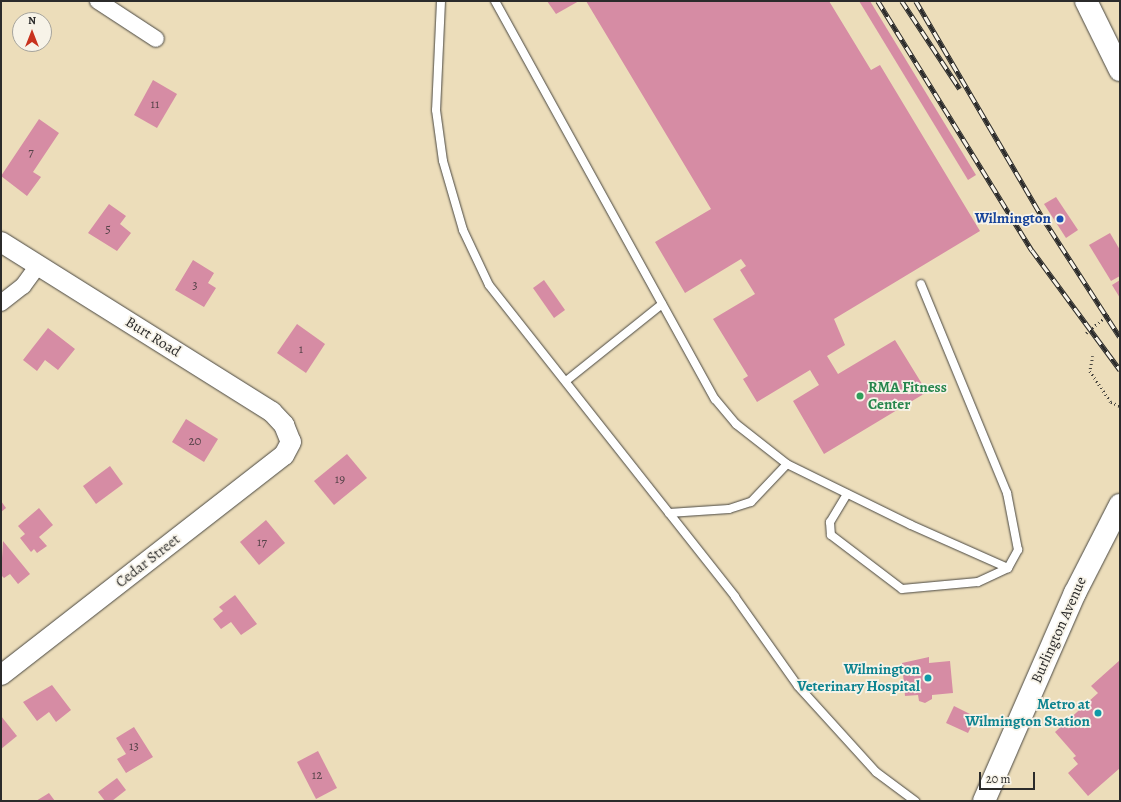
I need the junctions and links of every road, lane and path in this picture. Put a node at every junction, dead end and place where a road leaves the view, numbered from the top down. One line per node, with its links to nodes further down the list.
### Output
1 (98, 1): 5 (street)
2 (442, 1): 15 (lane)
3 (495, 1): 11 (lane)
4 (1086, 1): 6 (main road)
5 (156, 40)
6 (1119, 66)
7 (1, 242): 8 (street, Burt Road)
8 (38, 265): 10 (street); 17 (street, Burt Road)
9 (921, 284): 22 (lane)
10 (1, 303)
11 (662, 304): 15 (lane); 18 (lane)
12 (1109, 314): 13 (path)
13 (1086, 333)
14 (1093, 356): 16 (path)
15 (566, 381): 21 (lane)
16 (1120, 406)
17 (291, 444): 23 (street, Cedar Street)
18 (787, 464): 19 (lane); 21 (lane)
19 (847, 494): 22 (lane); 22 (lane)
20 (1120, 505): 25 (main road, Burlington Avenue)
21 (669, 513): 24 (lane)
22 (1008, 568)
23 (1, 675)
24 (915, 801)
25 (984, 801)

